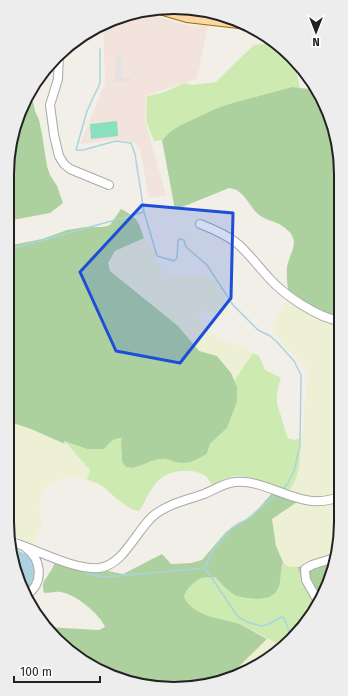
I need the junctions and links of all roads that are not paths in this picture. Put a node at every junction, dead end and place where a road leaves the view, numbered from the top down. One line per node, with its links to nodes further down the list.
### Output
1 (177, 14): 2 (main road)
2 (222, 21)
3 (58, 64): 4 (street)
4 (109, 185)
5 (200, 224): 6 (street)
6 (334, 319)
7 (334, 498): 8 (street)
8 (15, 543)
9 (15, 544): 11 (street)
10 (330, 559): 12 (street)
11 (30, 592)
12 (315, 597)

